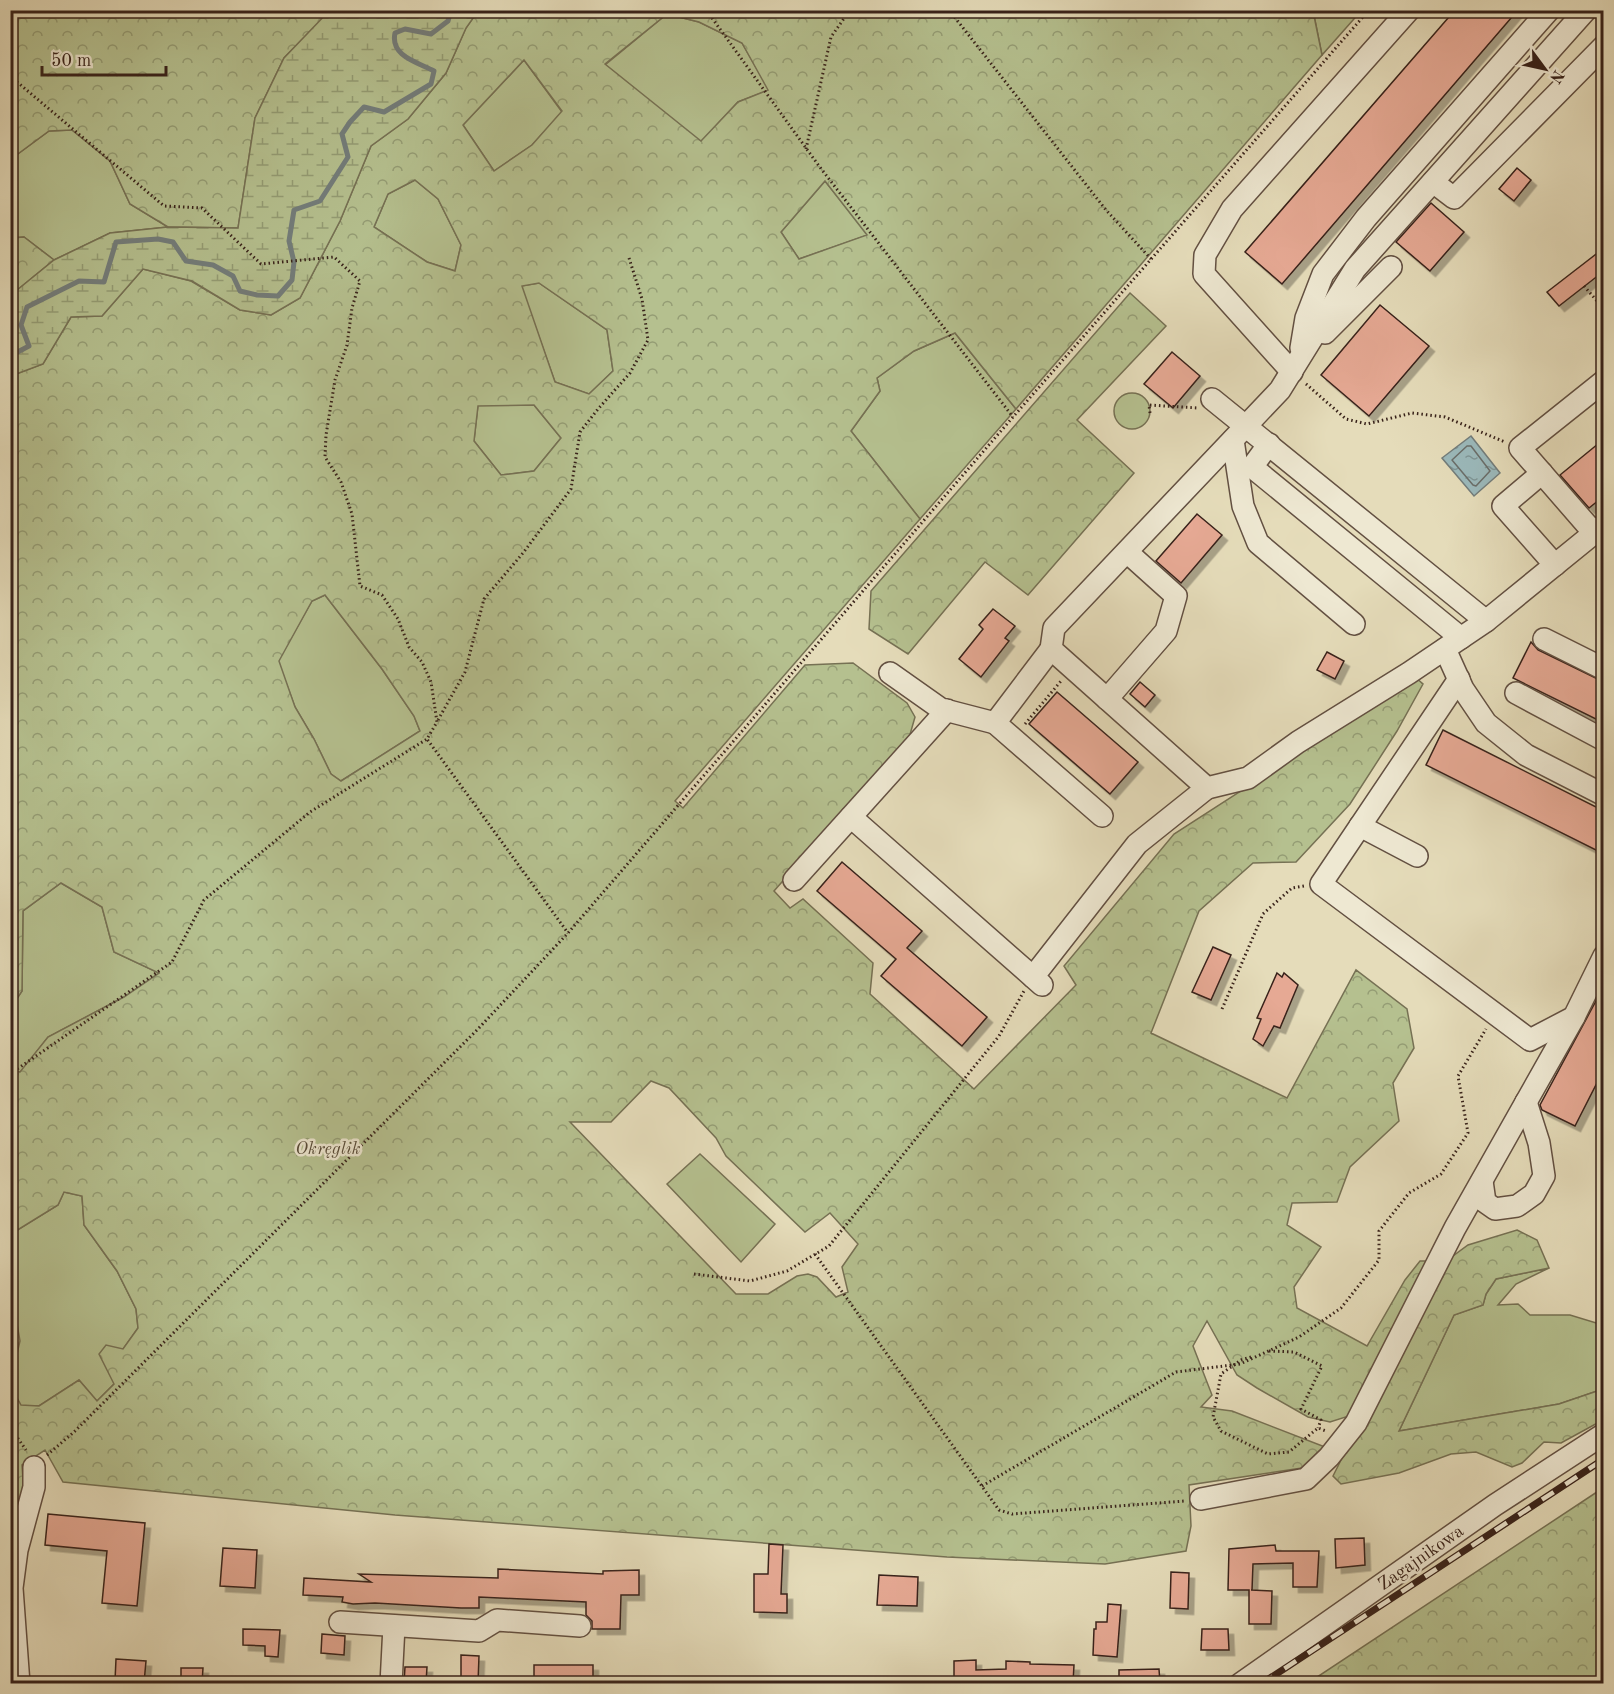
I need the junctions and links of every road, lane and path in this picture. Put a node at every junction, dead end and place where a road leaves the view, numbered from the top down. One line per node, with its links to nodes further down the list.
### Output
1 (850, 10): 12 (path)
2 (949, 10): 15 (path)
3 (1369, 10): 15 (path)
4 (1409, 10): 21 (street)
5 (1549, 10): 21 (street)
6 (1586, 10): 13 (street)
7 (712, 18): 12 (path)
8 (1604, 46): 10 (street)
9 (1556, 48): 10 (street)
10 (1580, 70): 13 (street)
11 (10, 76): 45 (path)
12 (806, 149): 25 (path)
13 (1433, 182): 21 (street)
14 (629, 258): 45 (path)
15 (1151, 259): 25 (path)
16 (1391, 267): 21 (street)
17 (1584, 286): 19 (path)
18 (1604, 300): 19 (path)
19 (1599, 304): 20 (path)
20 (1604, 309)
21 (1295, 365): 26 (street); 28 (path)
22 (1604, 381): 28 (street)
23 (1219, 405): 24 (path); 26 (street)
24 (1150, 413)
25 (1013, 417): 58 (path)
26 (1240, 433): 27 (street); 31 (street); 34 (street)
27 (1269, 444): 33 (street); 36 (street)
28 (1520, 448): 29 (street)
29 (1542, 473): 30 (street); 32 (street)
30 (1599, 529): 32 (street)
31 (1127, 552): 37 (street); 43 (street)
32 (1555, 565): 33 (street)
33 (1486, 621): 36 (street)
34 (1354, 624)
35 (1544, 639): 39 (street)
36 (1453, 643): 41 (street); 50 (street)
37 (1051, 649): 38 (street); 46 (street)
38 (1072, 668): 43 (street); 47 (path)
39 (1604, 669)
40 (890, 673): 44 (street)
41 (1459, 679): 51 (street); 54 (street)
42 (1516, 693): 49 (street)
43 (1107, 699): 50 (street)
44 (947, 710): 46 (street); 53 (street)
45 (437, 722): 48 (path)
46 (995, 723): 47 (street)
47 (1013, 738): 52 (street)
48 (427, 739): 58 (path); 64 (path)
49 (1604, 740)
50 (1207, 788): 60 (street)
51 (1604, 795)
52 (1102, 816)
53 (851, 817): 56 (street); 60 (street)
54 (1360, 826): 55 (street); 57 (street)
55 (1417, 856)
56 (794, 880)
57 (1321, 884): 61 (path); 62 (street)
58 (568, 933): 74 (path)
59 (1604, 956): 63 (street)
60 (1037, 981): 67 (path)
61 (1222, 1008)
62 (1495, 1014): 63 (street); 69 (path)
63 (1574, 1017): 65 (street)
64 (10, 1074)
65 (1526, 1102): 66 (street); 66 (street)
66 (1482, 1181): 73 (street)
67 (815, 1254): 68 (path); 75 (path)
68 (694, 1274)
69 (1268, 1351): 71 (path); 71 (path); 75 (path)
70 (10, 1427): 74 (path)
71 (1318, 1428): 73 (path)
72 (1604, 1434): 82 (street, Zagajnikowa)
73 (1345, 1437): 76 (street)
74 (34, 1467): 80 (street)
75 (982, 1486): 76 (path)
76 (1201, 1499)
77 (340, 1622): 78 (street)
78 (394, 1626): 79 (street); 81 (street)
79 (580, 1626)
80 (19, 1683)
81 (391, 1683)
82 (1240, 1683)

